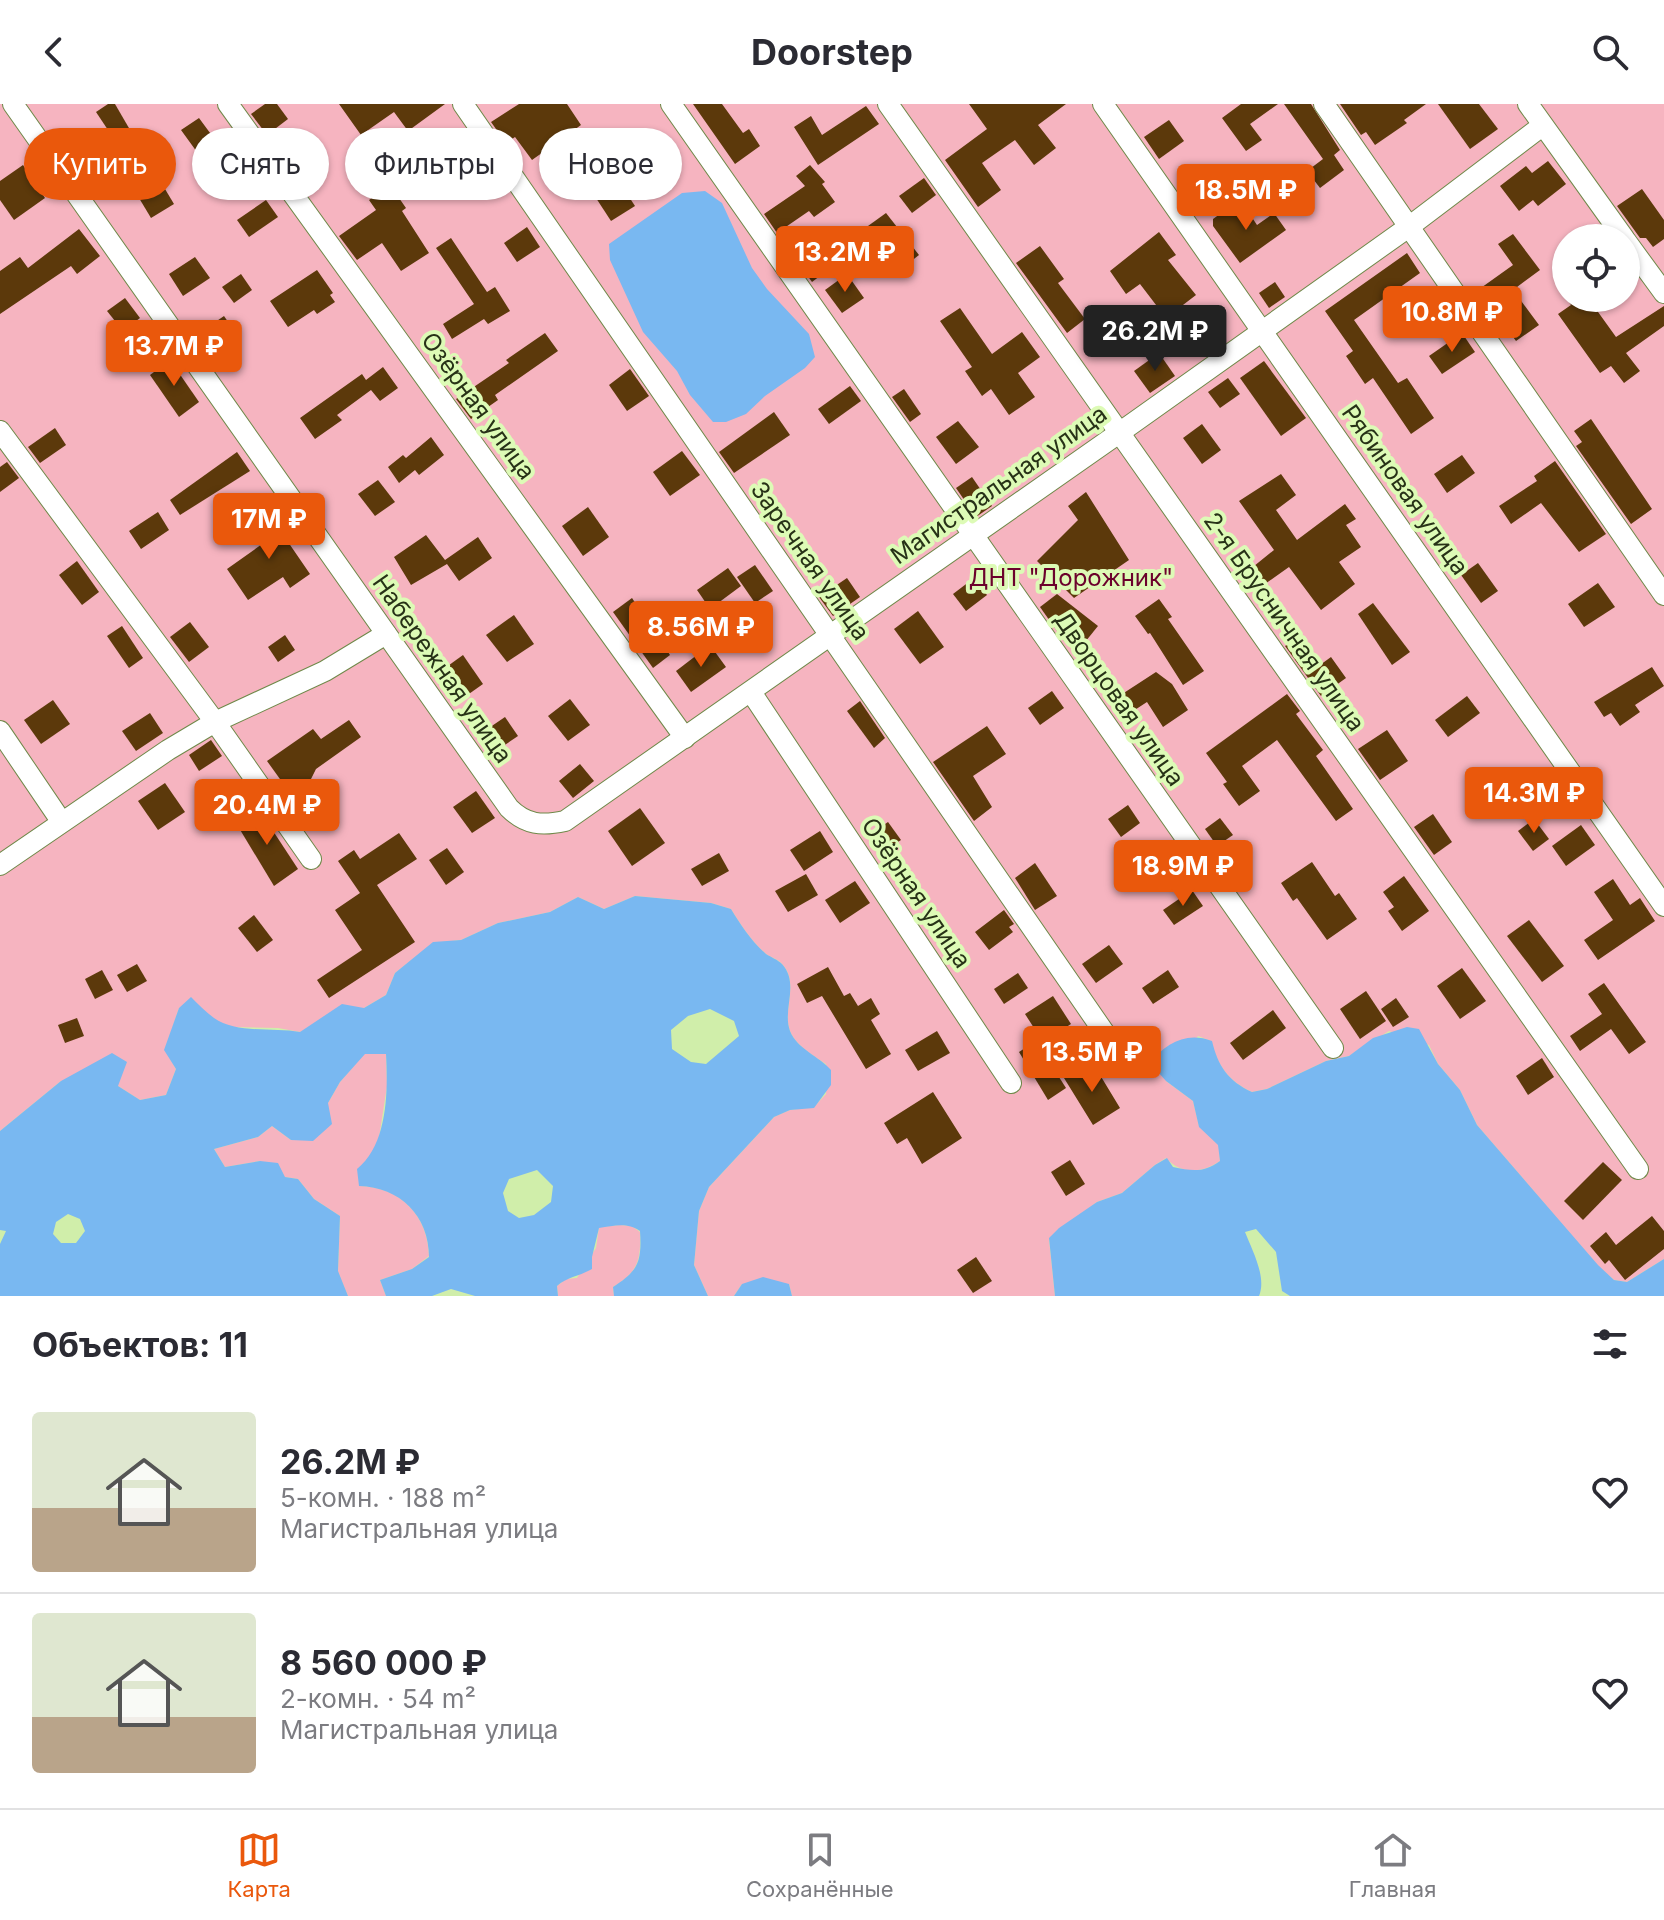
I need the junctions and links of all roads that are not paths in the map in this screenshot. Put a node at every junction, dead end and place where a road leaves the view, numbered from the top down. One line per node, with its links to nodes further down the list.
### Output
1 (13, 104): 19 (street, Набережная улица)
2 (228, 104): 24 (street, Озёрная улица)
3 (463, 104): 20 (street, Заречная улица)
4 (671, 104): 17 (street, Дворцовая улица)
5 (888, 104): 16 (street, 2-я Брусничная улица)
6 (1103, 104): 14 (street, Рябиновая улица)
7 (1324, 104): 11 (street)
8 (1528, 104): 9 (street)
9 (1542, 126): 10 (street); 11 (street, Магистральная улица)
10 (1613, 224)
11 (1410, 226): 14 (street, Магистральная улица); 18 (street)
12 (1640, 260): 13 (street)
13 (1664, 293)
14 (1262, 331): 16 (street, Магистральная улица); 29 (street, Рябиновая улица)
15 (0, 431): 22 (street)
16 (1119, 433): 17 (street, Магистральная улица); 33 (street, 2-я Брусничная улица)
17 (972, 535): 20 (street, Магистральная улица); 31 (street, Дворцовая улица)
18 (1664, 595)
19 (386, 634): 22 (street); 26 (street, Набережная улица)
20 (830, 635): 21 (street, Магистральная улица); 30 (street, Заречная улица)
21 (751, 692): 24 (street, Магистральная улица); 32 (street, Озёрная улица)
22 (215, 722): 25 (street); 27 (street)
23 (0, 731): 25 (street)
24 (685, 738): 26 (street, Магистральная улица)
25 (61, 821): 28 (street)
26 (533, 824)
27 (311, 859)
28 (0, 865)
29 (1664, 906)
30 (1115, 1048)
31 (1333, 1048)
32 (1011, 1083)
33 (1638, 1169)

